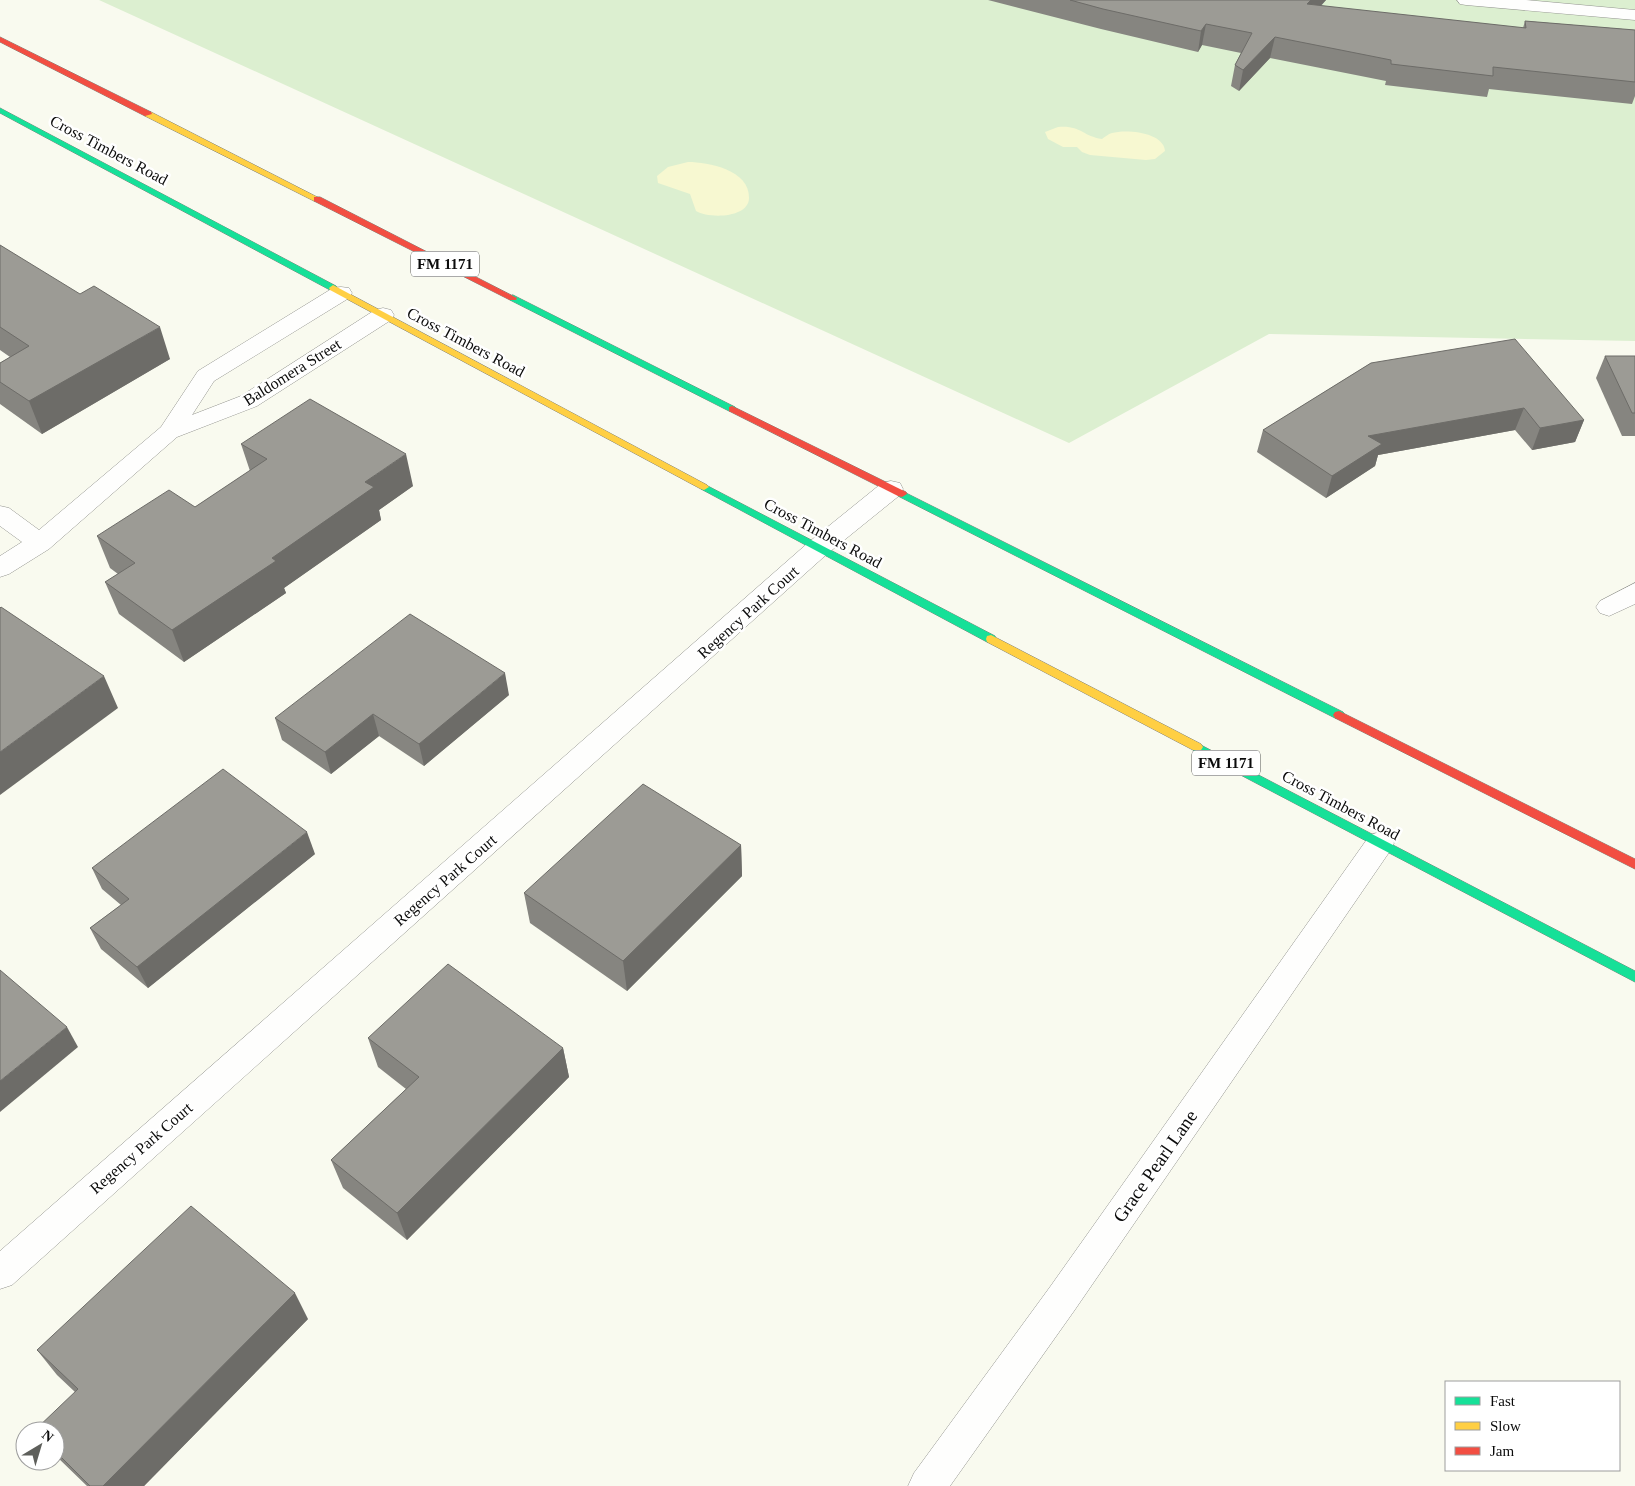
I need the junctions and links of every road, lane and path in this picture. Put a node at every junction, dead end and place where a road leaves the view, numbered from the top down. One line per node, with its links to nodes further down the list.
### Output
1 (1466, 0): 2 (street)
2 (1635, 16)
3 (0, 39): 8 (main road, FM 1171)
4 (0, 110): 5 (main road, Cross Timbers Road / FM 1171)
5 (342, 293): 6 (main road, Cross Timbers Road / FM 1171); 7 (street, Baldomera Street)
6 (383, 315): 7 (street, Baldomera Street); 11 (main road, Cross Timbers Road / FM 1171)
7 (169, 432): 10 (street, Baldomera Street)
8 (891, 488): 11 (street, Regency Park Court); 16 (main road, FM 1171)
9 (0, 514): 10 (street)
10 (40, 543): 12 (street, Baldomera Street)
11 (818, 548): 15 (main road, Cross Timbers Road / FM 1171); 18 (street, Regency Park Court)
12 (0, 568)
13 (1635, 592): 14 (street)
14 (1609, 607)
15 (1380, 843): 17 (main road, Cross Timbers Road / FM 1171); 19 (street, Grace Pearl Lane)
16 (1635, 864)
17 (1635, 977)
18 (0, 1272)
19 (927, 1486)

